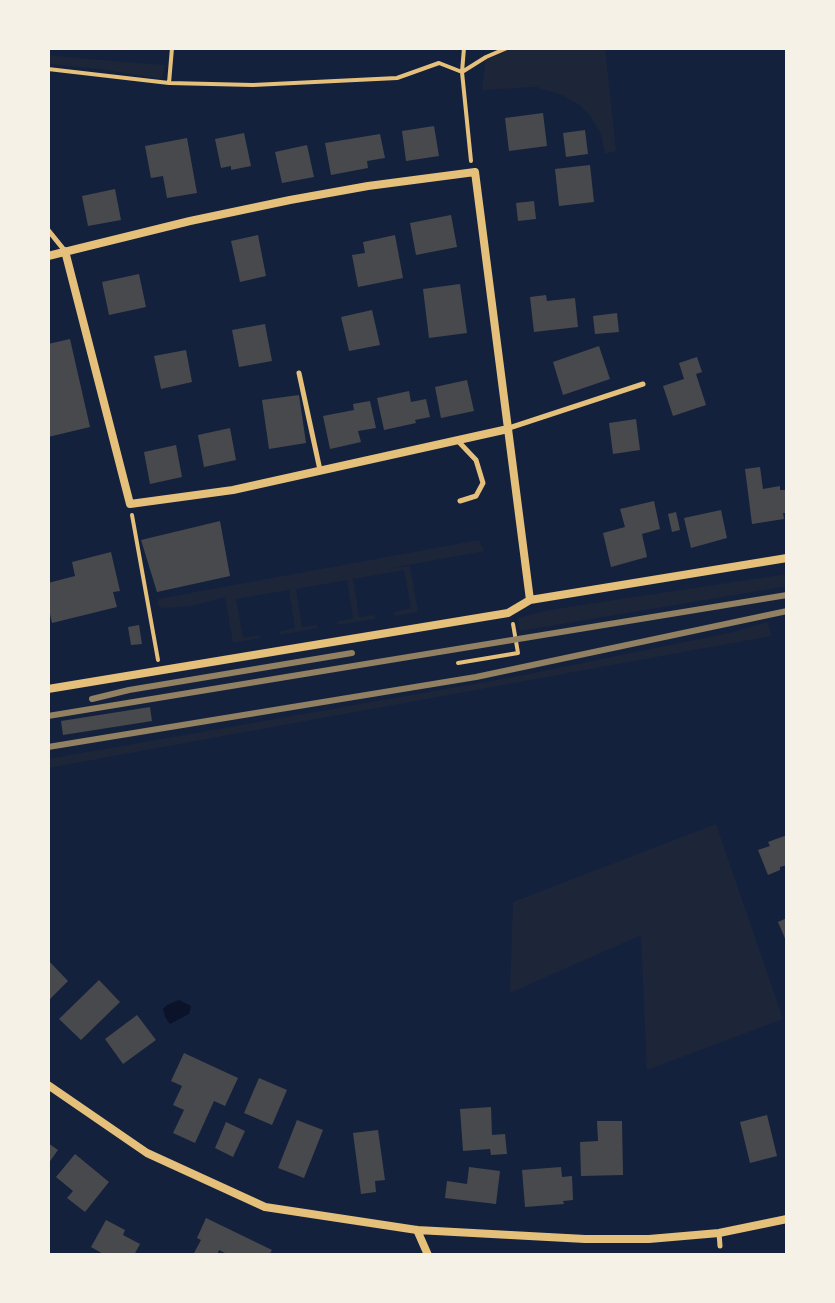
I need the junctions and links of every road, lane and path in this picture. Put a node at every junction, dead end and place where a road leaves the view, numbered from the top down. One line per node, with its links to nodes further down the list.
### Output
1 (172, 48): 6 (path)
2 (464, 48): 5 (path)
3 (507, 48): 5 (path)
4 (48, 69): 6 (path)
5 (462, 72): 6 (path); 7 (path)
6 (169, 83)
7 (471, 172): 9 (street); 13 (street)
8 (48, 230): 9 (lane)
9 (65, 251): 10 (street); 17 (street)
10 (48, 256)
11 (299, 373): 15 (lane)
12 (643, 384): 13 (lane)
13 (508, 429): 14 (street); 19 (street)
14 (457, 440): 15 (street); 16 (lane)
15 (320, 471): 17 (street)
16 (460, 501)
17 (130, 504): 22 (path)
18 (787, 558): 19 (street)
19 (530, 600): 22 (street)
20 (508, 624): 21 (path)
21 (458, 663)
22 (159, 669): 23 (street)
23 (48, 689)
24 (48, 1085): 26 (street)
25 (787, 1219): 27 (street)
26 (417, 1230): 27 (street); 29 (street)
27 (719, 1233): 28 (lane)
28 (720, 1246)
29 (428, 1255)

